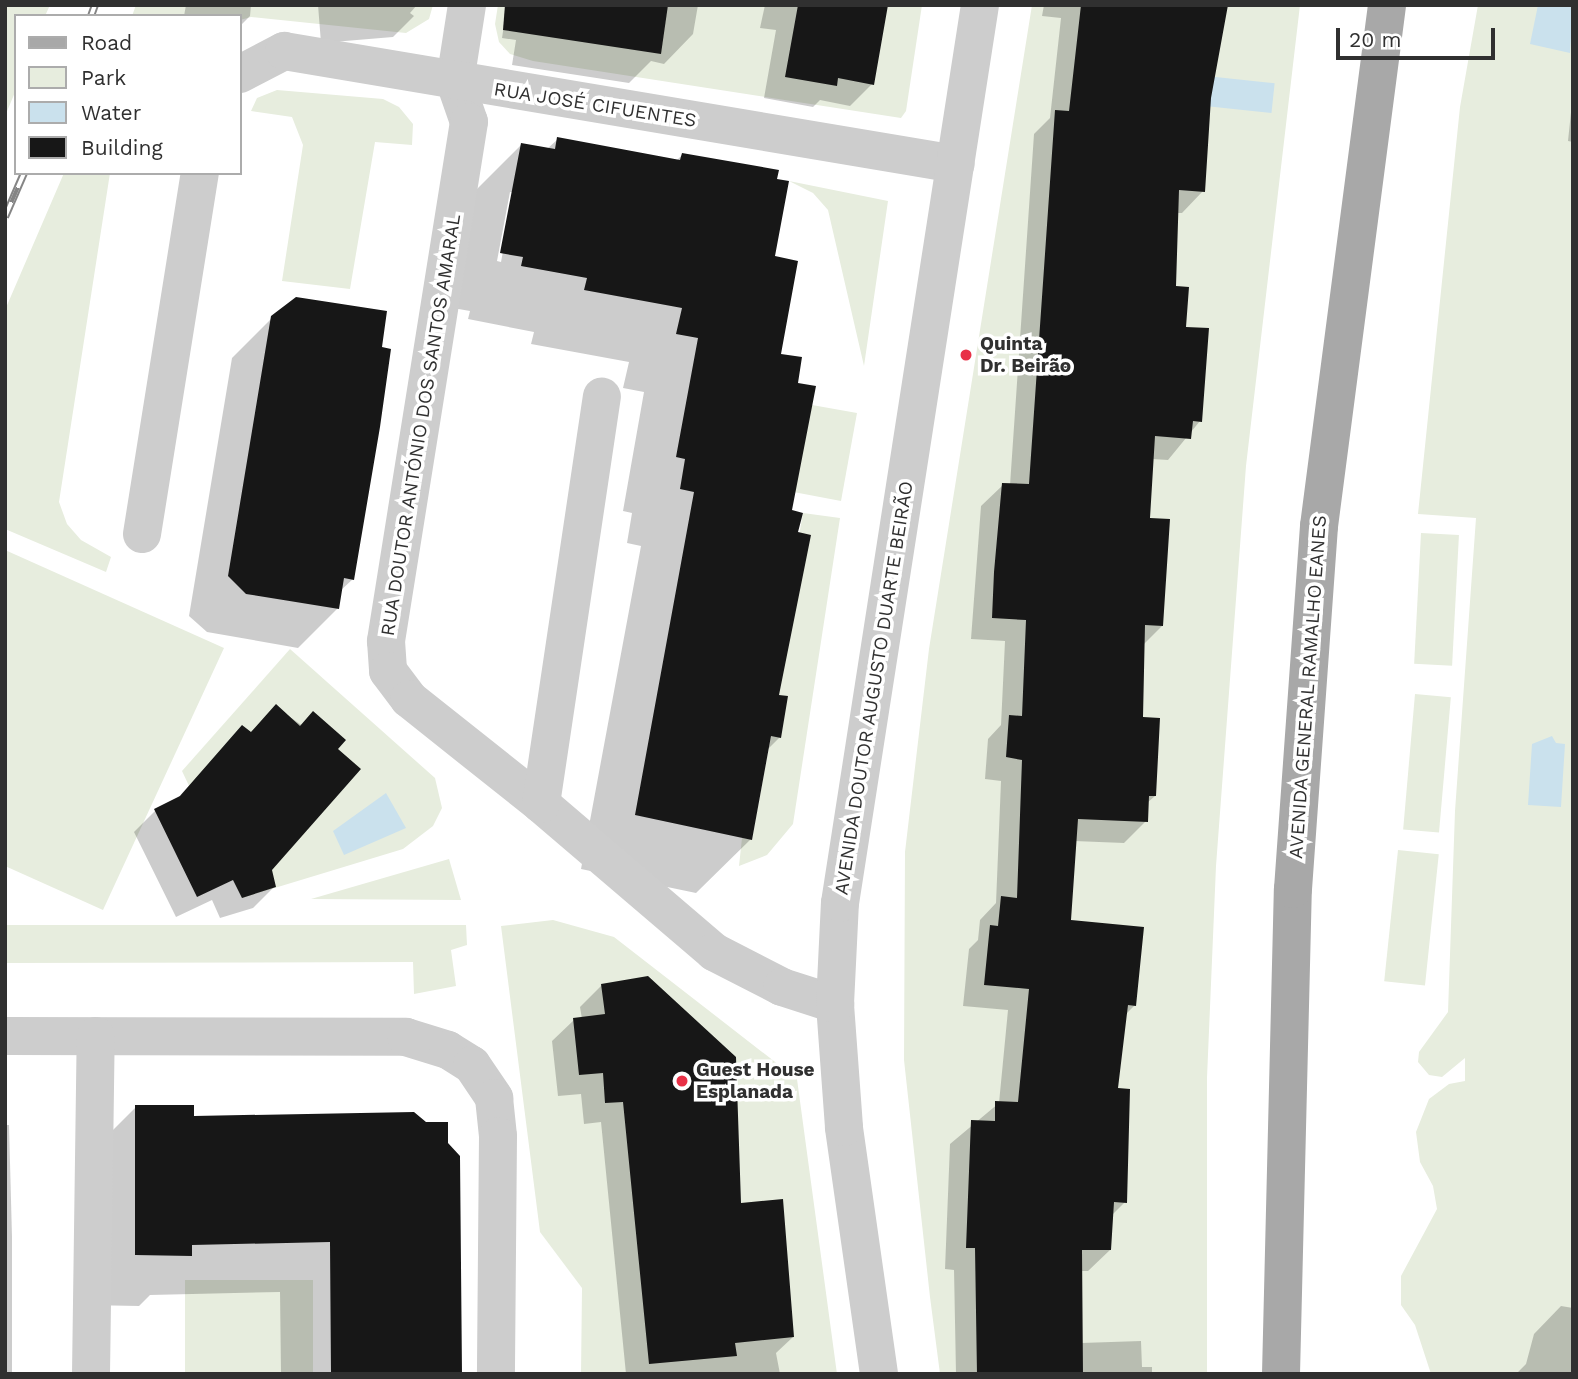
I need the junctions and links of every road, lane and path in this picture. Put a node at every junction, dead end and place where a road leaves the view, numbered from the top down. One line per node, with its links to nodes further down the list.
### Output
1 (467, 5): 5 (street)
2 (980, 5): 6 (street, AVENIDA DOUTOR AUGUSTO DUARTE BEIRÃO)
3 (1387, 5): 17 (main road, AVENIDA GENERAL RAMALHO EANES)
4 (242, 73): 5 (street, RUA JOSÉ CIFUENTES)
5 (455, 82): 6 (street, RUA JOSÉ CIFUENTES); 10 (street, RUA DOUTOR ANTÓNIO DOS SANTOS AMARAL)
6 (956, 164): 11 (street, AVENIDA DOUTOR AUGUSTO DUARTE BEIRÃO)
7 (200, 175): 9 (street)
8 (602, 397): 10 (street)
9 (142, 534)
10 (541, 804): 11 (street, RUA DOUTOR ANTÓNIO DOS SANTOS AMARAL)
11 (835, 1004): 16 (street, AVENIDA DOUTOR AUGUSTO DUARTE BEIRÃO)
12 (5, 1036): 13 (street)
13 (96, 1036): 14 (street); 15 (street)
14 (91, 1374)
15 (496, 1374)
16 (879, 1374)
17 (1281, 1374)

